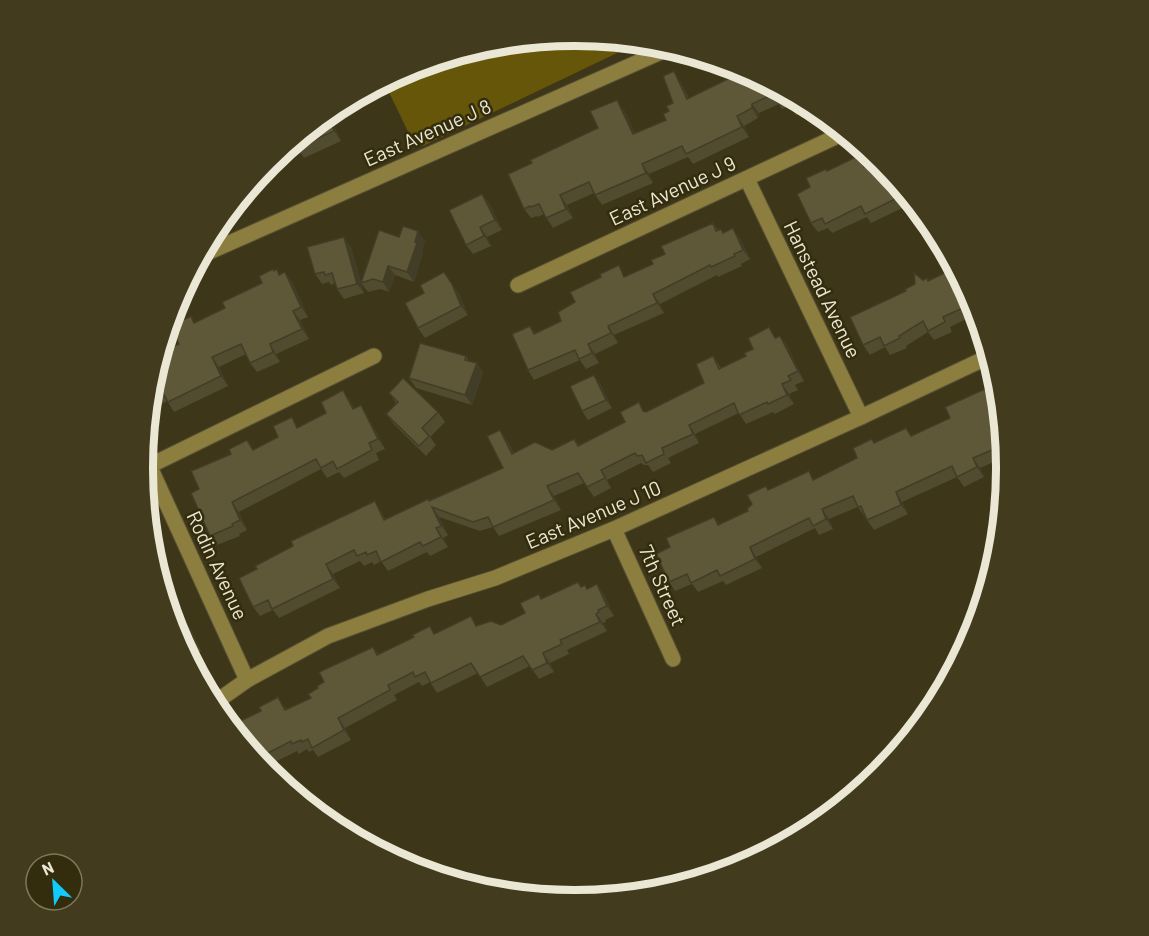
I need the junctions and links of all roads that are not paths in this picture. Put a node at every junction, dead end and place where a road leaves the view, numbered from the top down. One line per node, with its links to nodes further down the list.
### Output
1 (655, 55): 4 (street, East Avenue J 8)
2 (835, 137): 3 (street, East Avenue J 9)
3 (747, 179): 5 (street, East Avenue J 9); 8 (street, Hanstead Avenue)
4 (214, 250)
5 (518, 285)
6 (374, 356): 9 (street)
7 (982, 360): 8 (street, East Avenue J 10)
8 (861, 417): 11 (street, East Avenue J 10)
9 (153, 464)
10 (154, 484): 13 (street, Rodin Avenue)
11 (614, 529): 12 (street, 7th Street); 13 (street, East Avenue J 10)
12 (673, 659)
13 (247, 680): 14 (street, East Avenue J 10)
14 (221, 698)

